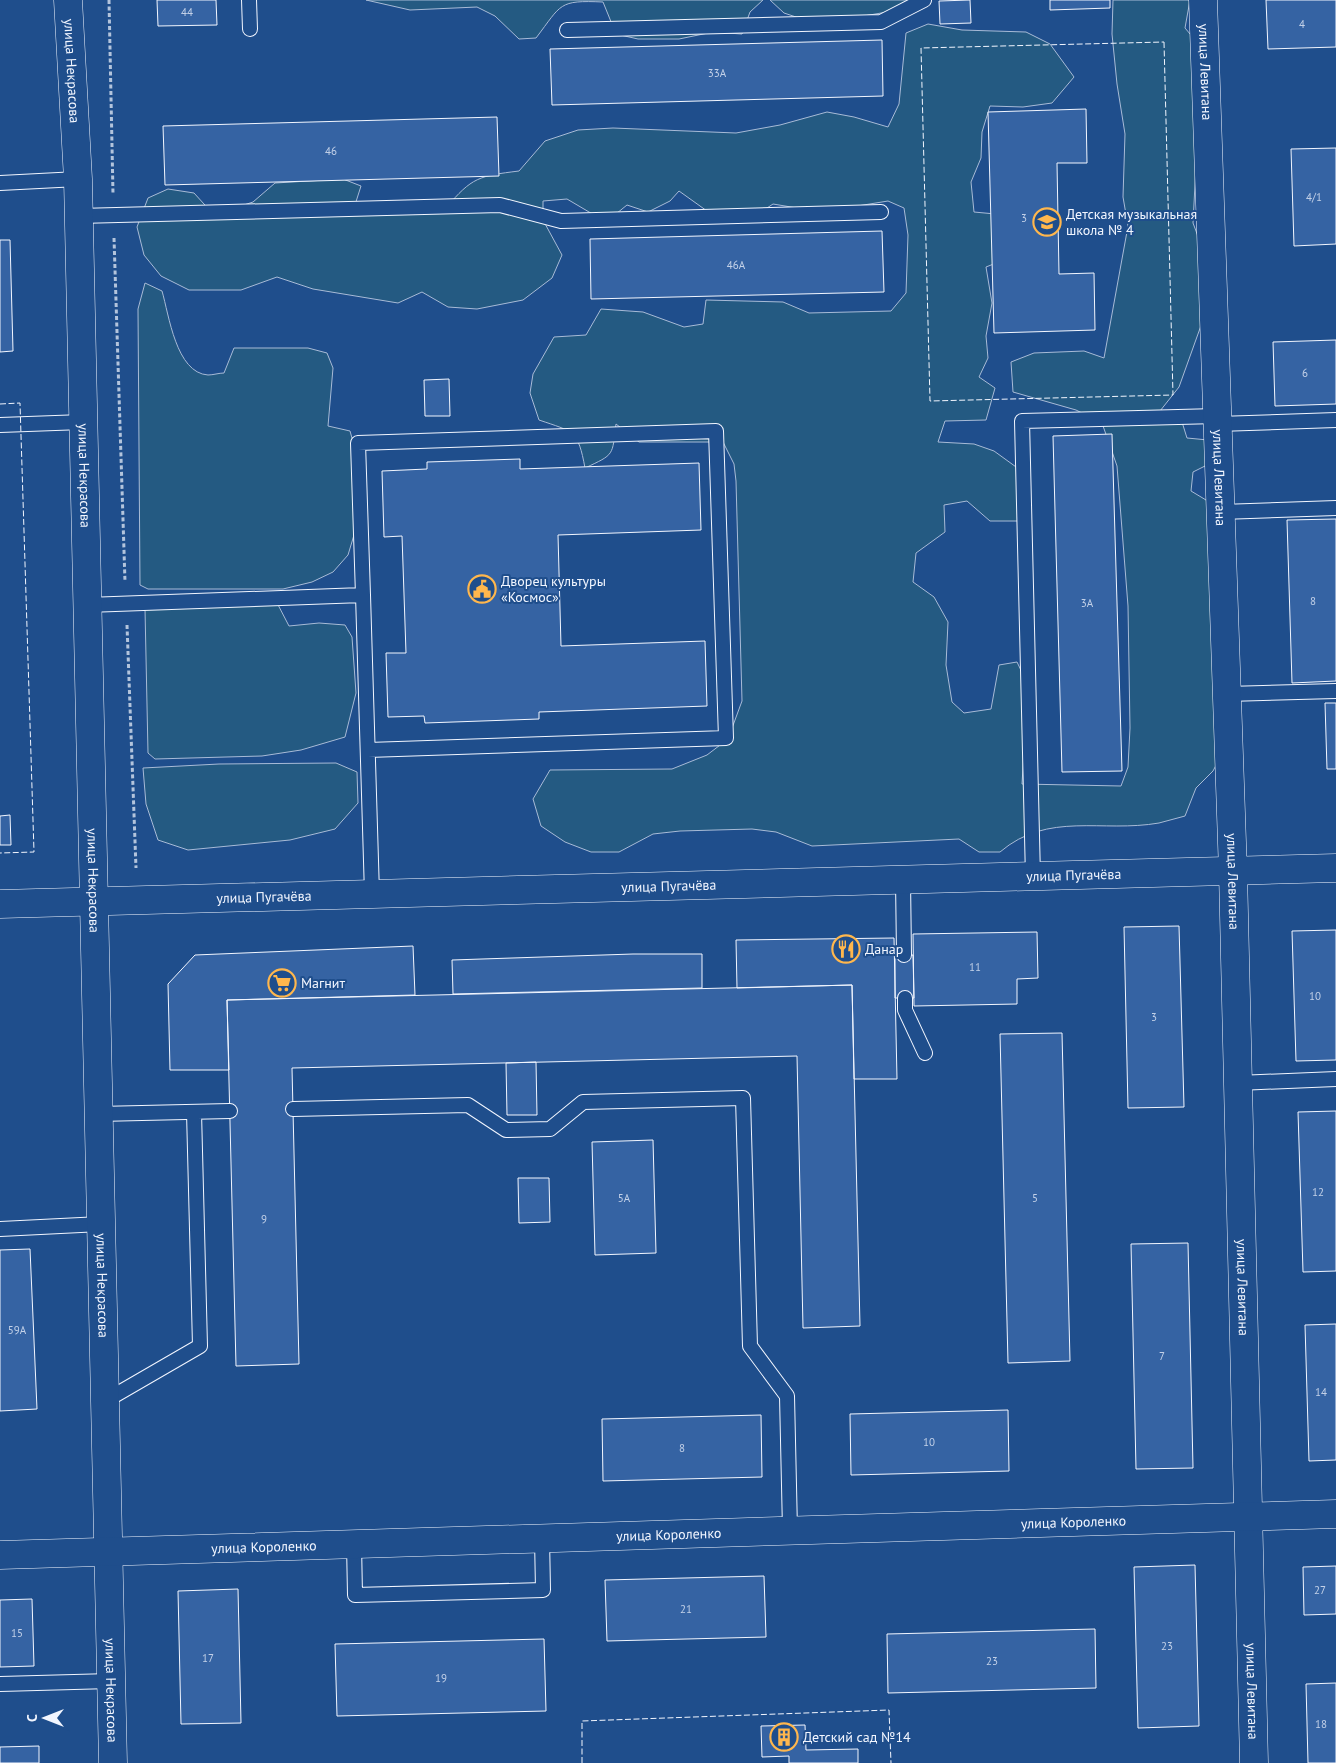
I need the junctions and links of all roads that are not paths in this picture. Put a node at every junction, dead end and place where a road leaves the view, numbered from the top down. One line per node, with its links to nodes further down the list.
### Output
1 (68, 0): 7 (street, улица Некрасова)
2 (249, 0): 5 (lane)
3 (924, 0): 6 (lane)
4 (1203, 0): 11 (street, улица Левитана)
5 (250, 29)
6 (567, 30)
7 (78, 179): 8 (lane); 10 (street, улица Некрасова)
8 (0, 183)
9 (881, 212): 10 (lane)
10 (78, 216): 13 (street, улица Некрасова)
11 (1217, 420): 12 (lane); 16 (street, улица Левитана); 24 (lane)
12 (1336, 420)
13 (83, 422): 14 (lane); 18 (street, улица Некрасова)
14 (0, 425)
15 (1336, 508): 16 (lane)
16 (1220, 512): 20 (street, улица Левитана)
17 (363, 595): 18 (lane); 21 (lane); 21 (lane)
18 (87, 605): 27 (street, улица Некрасова)
19 (1336, 691): 20 (lane)
20 (1227, 694): 23 (street, улица Левитана)
21 (368, 750): 26 (lane)
22 (1336, 868): 23 (street, улица Пугачёва)
23 (1233, 872): 24 (street, улица Пугачёва); 33 (street, улица Левитана)
24 (1033, 877): 25 (street, улица Пугачёва)
25 (903, 880): 26 (street, улица Пугачёва); 29 (lane)
26 (372, 894): 27 (street, улица Пугачёва)
27 (94, 902): 28 (street, улица Пугачёва); 37 (street, улица Некрасова)
28 (0, 904)
29 (904, 955)
30 (905, 998): 31 (lane)
31 (925, 1053)
32 (1336, 1079): 33 (lane)
33 (1238, 1082): 42 (street, улица Левитана)
34 (293, 1109): 43 (lane)
35 (230, 1111): 36 (lane)
36 (194, 1112): 37 (lane); 40 (lane)
37 (98, 1114): 38 (street, улица Некрасова)
38 (101, 1224): 39 (lane); 40 (street, улица Некрасова)
39 (0, 1229)
40 (105, 1401): 46 (street, улица Некрасова)
41 (1336, 1514): 42 (street, улица Короленко)
42 (1248, 1516): 43 (street, улица Короленко); 51 (street, улица Левитана)
43 (790, 1530): 44 (street, улица Короленко)
44 (542, 1538): 45 (street, улица Короленко); 45 (lane)
45 (354, 1544): 46 (street, улица Короленко)
46 (108, 1552): 47 (street, улица Короленко); 48 (street, улица Некрасова)
47 (0, 1555)
48 (111, 1680): 49 (lane); 50 (street, улица Некрасова)
49 (0, 1684)
50 (113, 1763)
51 (1254, 1763)

